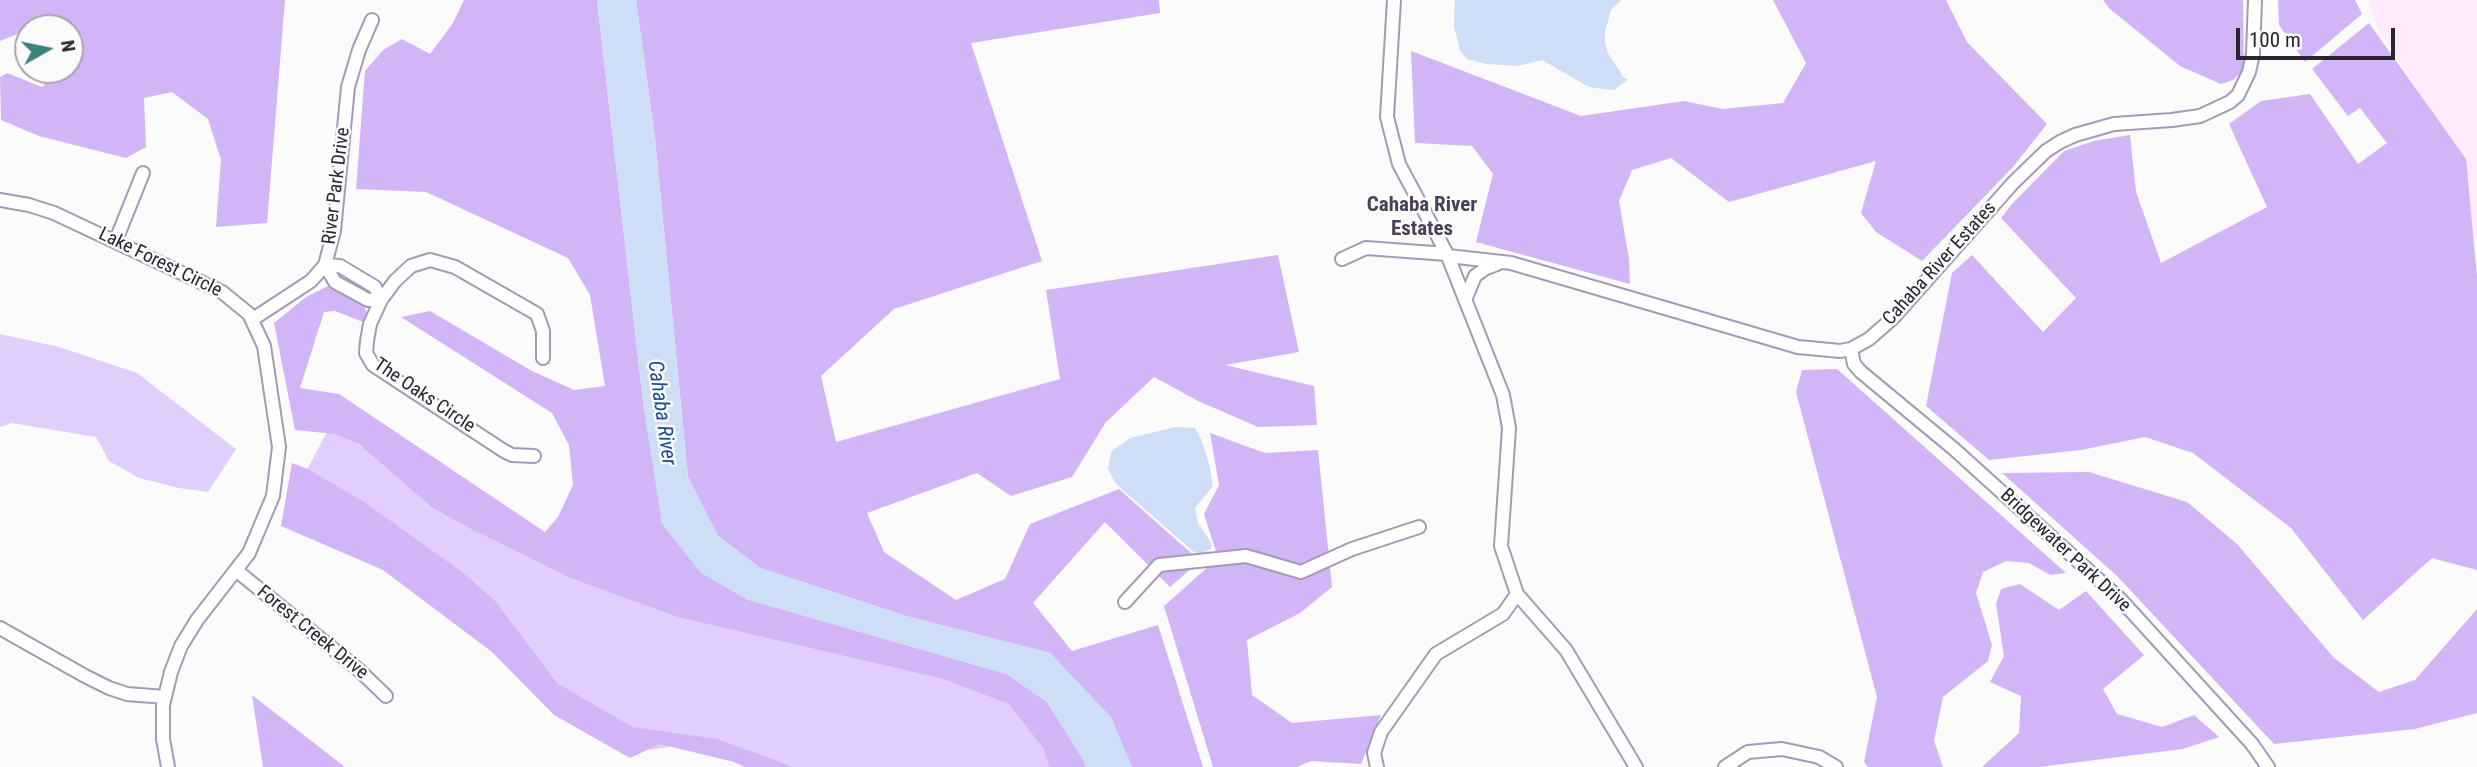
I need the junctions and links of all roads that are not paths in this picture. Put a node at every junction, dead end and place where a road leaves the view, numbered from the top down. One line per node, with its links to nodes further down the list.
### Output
1 (1394, 0): 7 (street)
2 (2255, 0): 14 (street, Cahaba River Estates)
3 (373, 20): 10 (street, River Park Drive)
4 (143, 173): 6 (street)
5 (0, 200): 6 (street, Lake Forest Circle)
6 (116, 240): 13 (street, Lake Forest Circle)
7 (1447, 255): 8 (street); 9 (street); 12 (street)
8 (1342, 259)
9 (1497, 264): 12 (street); 14 (street)
10 (324, 265): 11 (street); 13 (street, River Park Drive)
11 (381, 300): 15 (street, The Oaks Circle); 16 (street, The Oaks Circle)
12 (1465, 300): 19 (street)
13 (253, 319): 18 (street, Lake Forest Circle)
14 (1851, 349): 29 (street, Bridgewater Park Drive)
15 (543, 358)
16 (534, 456)
17 (1419, 527): 20 (street)
18 (237, 571): 22 (street, Forest Creek Drive); 23 (street, Lake Forest Circle)
19 (1517, 594): 25 (street); 26 (street)
20 (1125, 602)
21 (0, 628): 23 (street)
22 (386, 696)
23 (165, 697): 24 (street, Lake Forest Circle)
24 (168, 767)
25 (1377, 767)
26 (1636, 767)
27 (1725, 767): 28 (street)
28 (1836, 767)
29 (2267, 767)

